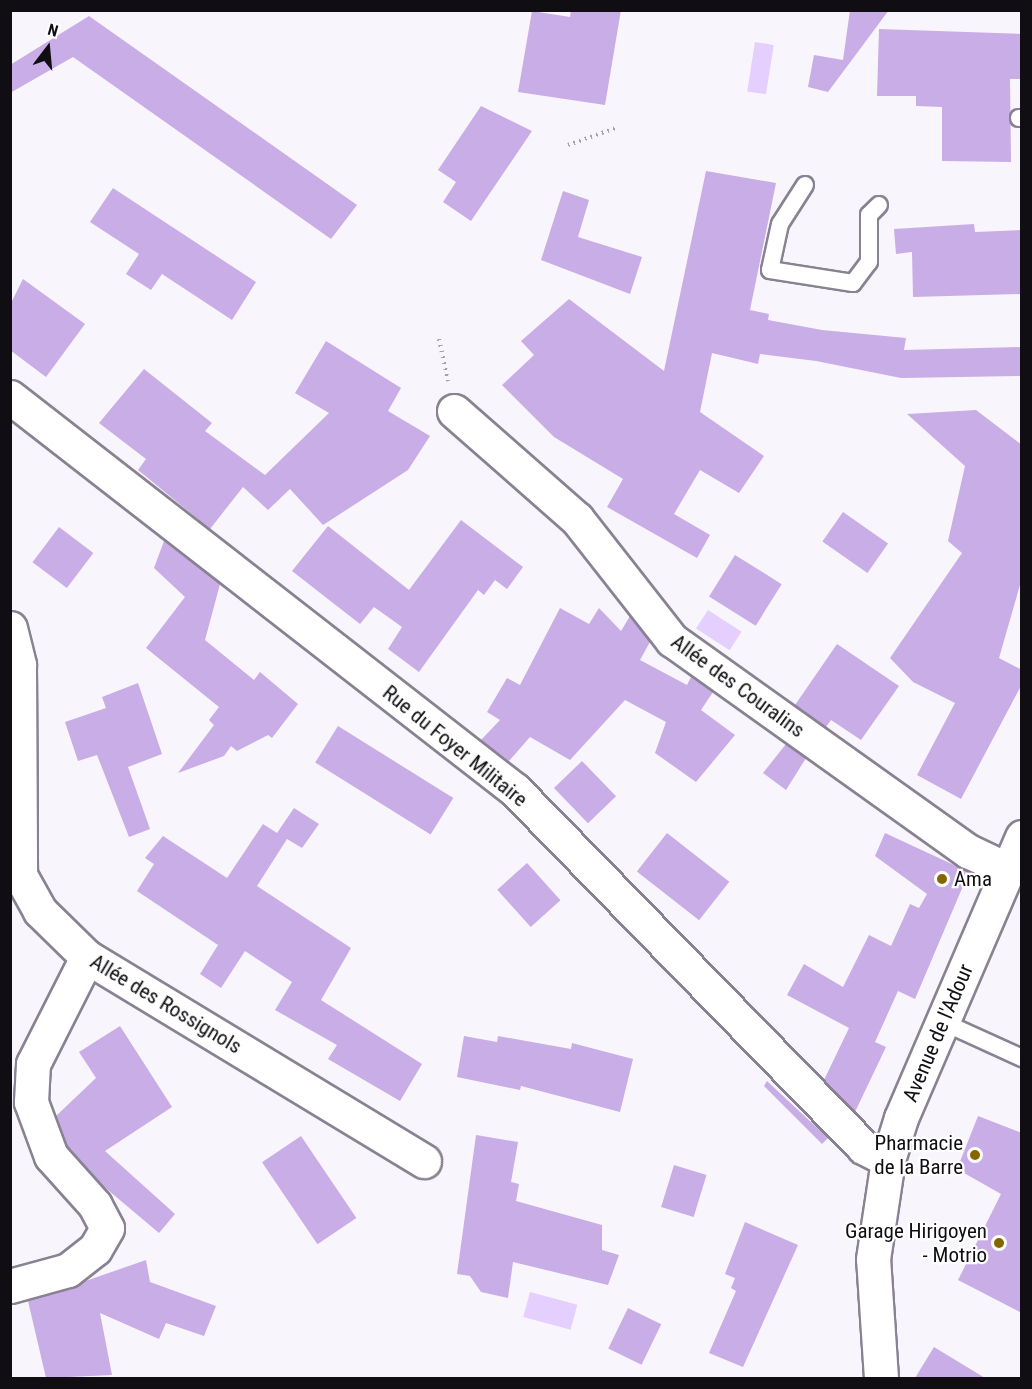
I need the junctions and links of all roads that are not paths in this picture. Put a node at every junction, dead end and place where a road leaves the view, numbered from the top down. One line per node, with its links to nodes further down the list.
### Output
1 (805, 185): 2 (lane)
2 (879, 205)
3 (10, 397): 11 (street, Rue du Foyer Militaire)
4 (453, 411): 7 (street, Allée des Couralins)
5 (10, 628): 8 (street, Allée des Rossignols)
6 (1022, 837): 7 (street, Avenue de l'Adour)
7 (1006, 869): 9 (street, Avenue de l'Adour)
8 (87, 957): 12 (street, Allée des Rossignols); 13 (street)
9 (943, 1022): 10 (lane); 11 (street, Avenue de l'Adour)
10 (1022, 1058)
11 (888, 1160): 14 (street, Avenue de l'Adour)
12 (424, 1161)
13 (10, 1286)
14 (881, 1378)

